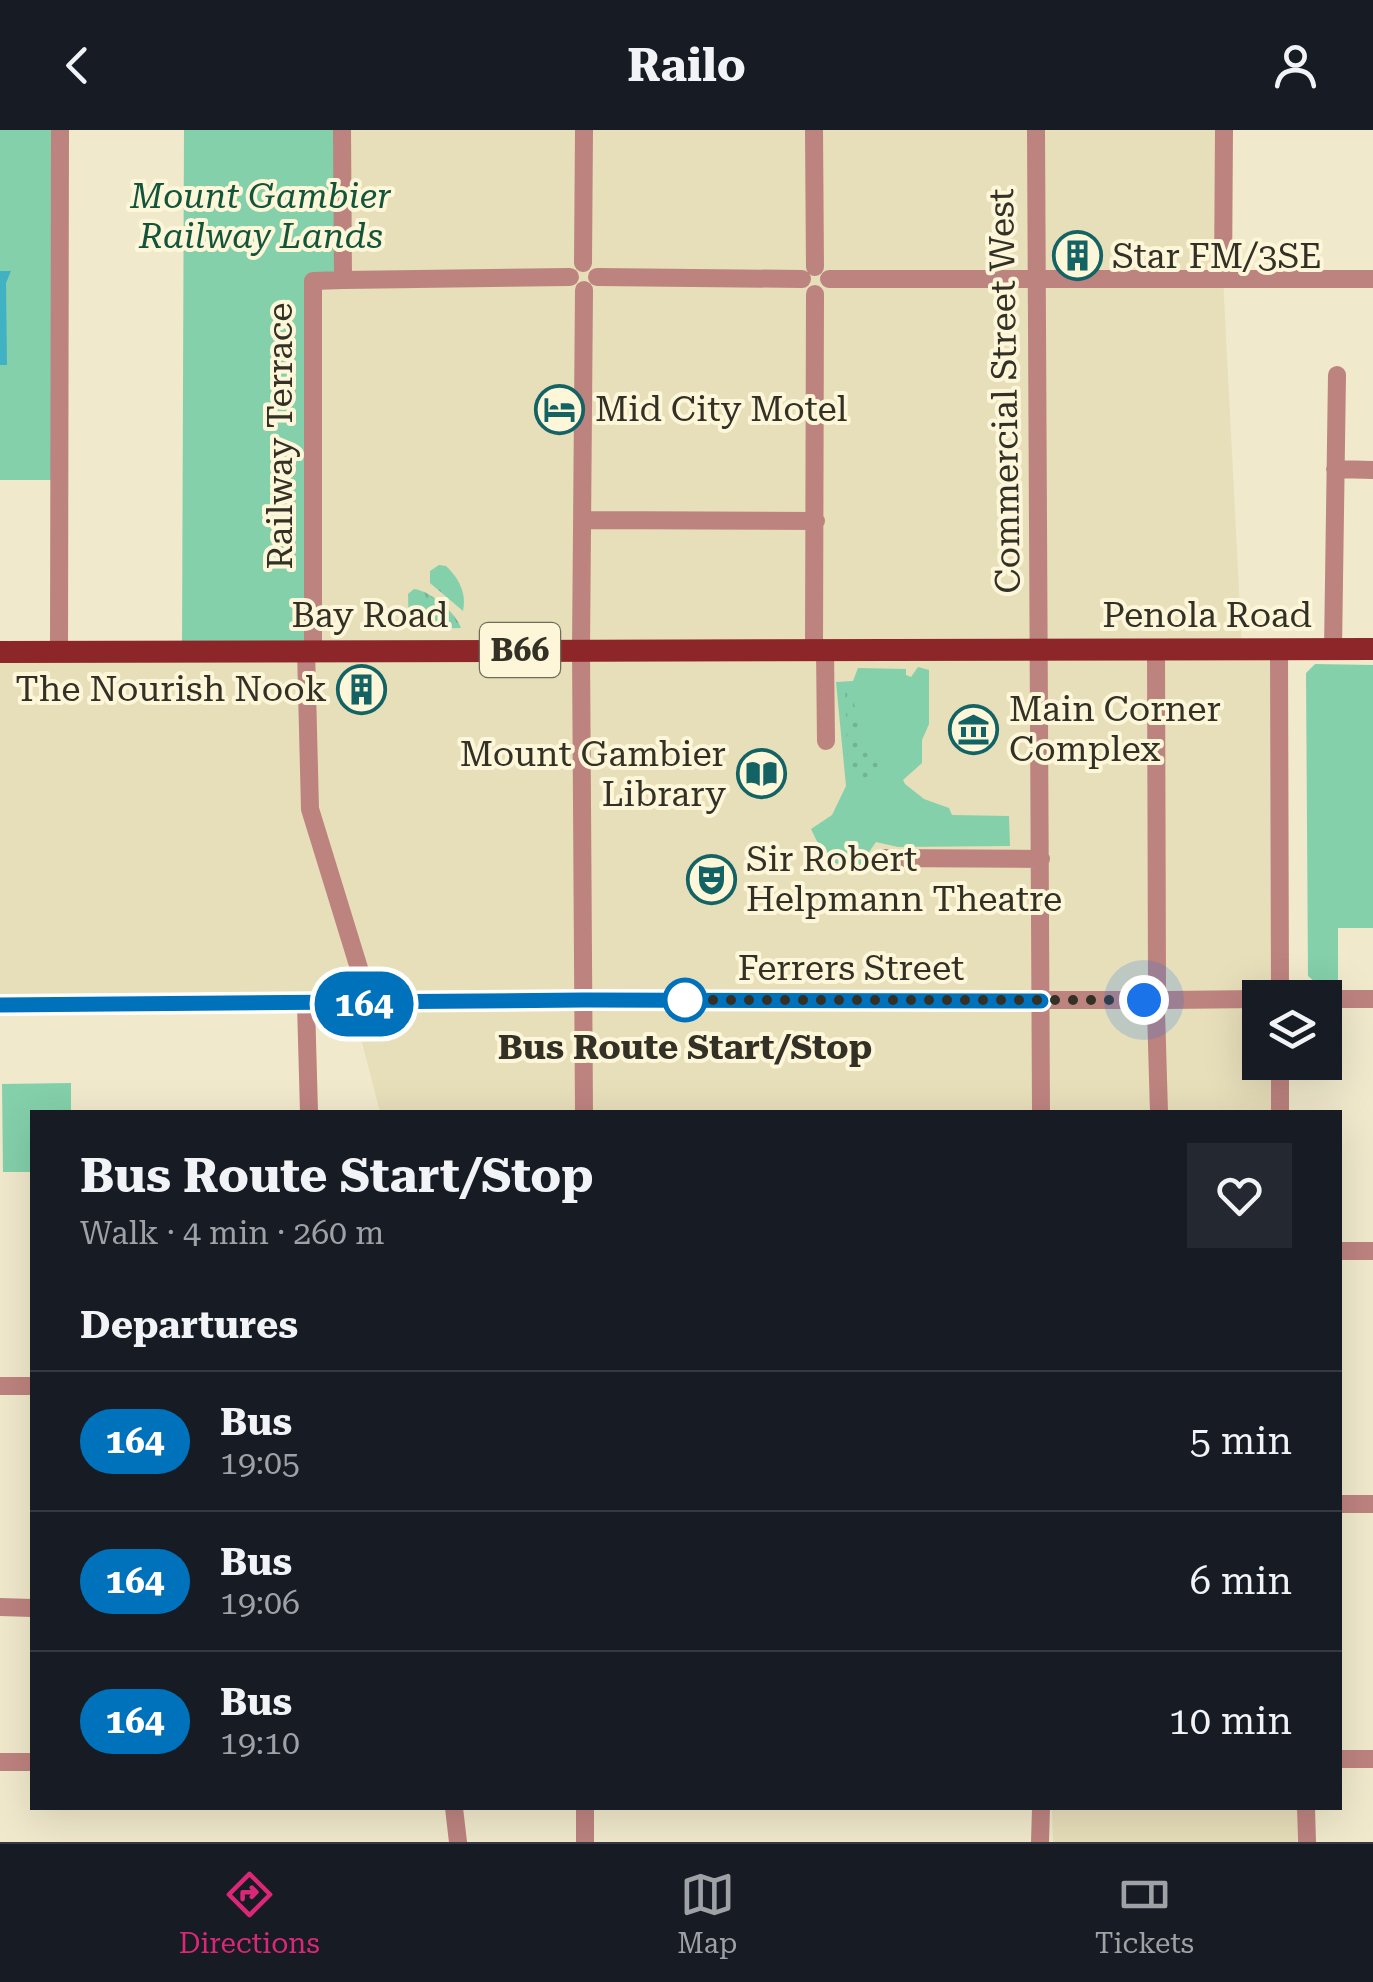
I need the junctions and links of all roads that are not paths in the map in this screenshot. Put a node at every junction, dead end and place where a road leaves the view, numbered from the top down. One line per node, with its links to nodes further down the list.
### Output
1 (60, 130): 27 (street)
2 (342, 130): 11 (street, Railway Terrace)
3 (584, 130): 7 (street)
4 (814, 130): 12 (street)
5 (1036, 130): 8 (street, Commercial Street West)
6 (1224, 130): 9 (street)
7 (584, 277): 11 (street); 12 (street); 16 (street)
8 (1036, 279): 9 (street); 12 (street); 25 (street, Commercial Street West)
9 (1223, 279): 10 (street)
10 (1373, 279)
11 (343, 280): 18 (street, Railway Terrace)
12 (815, 280): 17 (street)
13 (1337, 375): 14 (street)
14 (1335, 468): 15 (street); 23 (street)
15 (1373, 470)
16 (582, 520): 17 (street); 19 (street)
17 (816, 521): 20 (street)
18 (310, 650): 19 (main road, Bay Road / B66); 27 (main road, Bay Road / B66); 39 (street)
19 (580, 650): 20 (main road, Bay Road / B66); 35 (street)
20 (820, 650): 25 (main road, Bay Road / B66); 28 (street)
21 (1156, 650): 22 (main road, Penola Road / B66); 25 (main road, Penola Road / B66); 36 (street)
22 (1279, 650): 23 (main road, Penola Road / B66); 31 (street)
23 (1333, 650): 24 (main road, Penola Road / B66)
24 (1373, 650)
25 (1041, 651): 30 (street, Commercial Street West)
26 (0, 652): 27 (main road, Bay Road / B66)
27 (59, 652)
28 (826, 741)
29 (881, 858): 30 (street)
30 (1040, 859): 37 (street, Commercial Street West)
31 (1280, 980)
32 (1242, 999): 36 (street, Ferrers Street)
33 (1342, 999): 34 (street)
34 (1373, 999)
35 (584, 1000): 37 (street, Ferrers Street); 39 (street, Ferrers Street); 43 (street)
36 (1156, 1000): 37 (street, Ferrers Street); 45 (street)
37 (1041, 1001): 44 (street, Commercial Street West)
38 (306, 1004): 39 (street, Ferrers Street); 40 (street, Ferrers Street); 42 (street)
39 (370, 1004)
40 (0, 1005)
41 (1280, 1080): 46 (street)
42 (310, 1110)
43 (584, 1110)
44 (1042, 1110)
45 (1158, 1110)
46 (1280, 1110)
47 (1342, 1251): 48 (street)
48 (1373, 1252)
49 (0, 1386): 50 (street)
50 (30, 1386)
51 (1342, 1504): 52 (street)
52 (1373, 1504)
53 (0, 1607): 54 (street)
54 (30, 1608)
55 (1342, 1759): 56 (street)
56 (1373, 1759)
57 (0, 1762): 58 (street)
58 (30, 1762)
59 (454, 1810): 63 (street)
60 (585, 1810): 64 (street)
61 (1041, 1810): 65 (street)
62 (1306, 1810): 66 (street)
63 (458, 1842)
64 (585, 1842)
65 (1040, 1842)
66 (1306, 1842)

